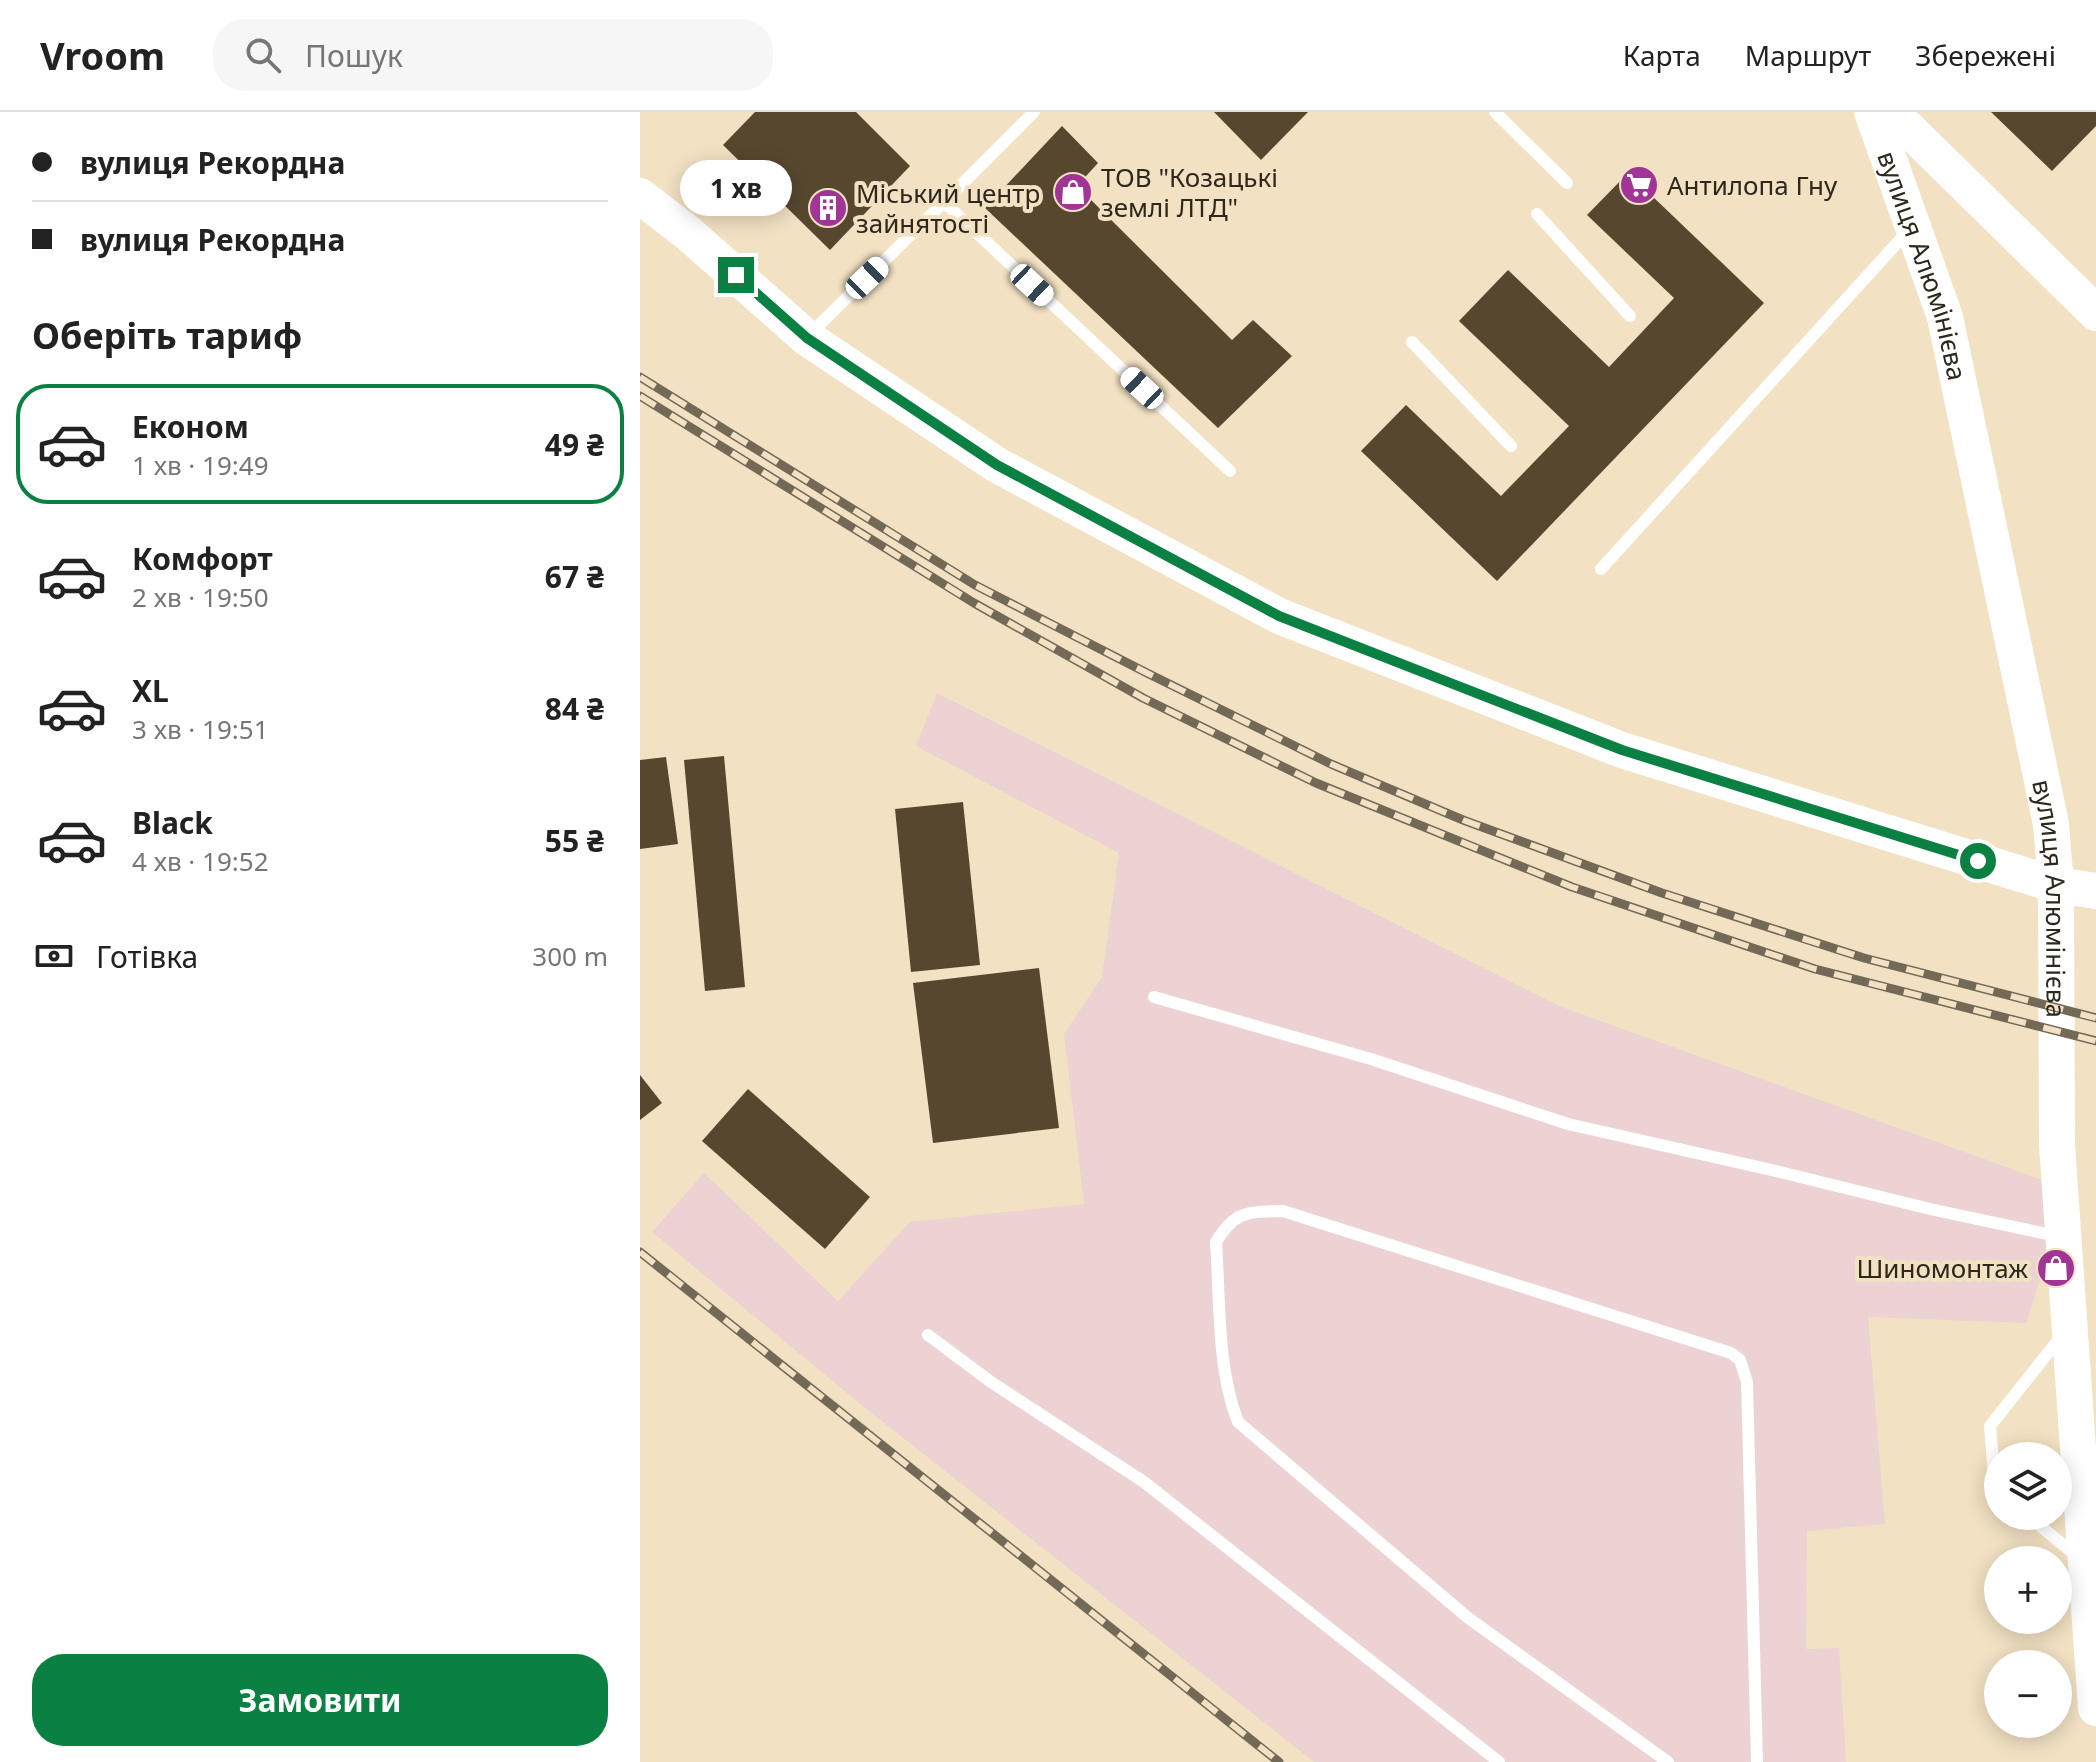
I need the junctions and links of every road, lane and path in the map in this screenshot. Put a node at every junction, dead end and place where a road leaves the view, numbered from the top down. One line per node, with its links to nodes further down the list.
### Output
1 (1034, 112): 7 (lane)
2 (1495, 112): 5 (lane)
3 (1872, 112): 9 (street, вулиця Алюмінієва)
4 (1891, 112): 10 (street)
5 (1567, 183)
6 (640, 196): 12 (street)
7 (944, 202): 12 (lane); 15 (lane)
8 (1537, 214): 11 (lane)
9 (1913, 226): 16 (lane); 17 (street, вулиця Алюмінієва)
10 (2096, 313)
11 (1630, 316)
12 (807, 338): 17 (street)
13 (1412, 342): 14 (lane)
14 (1511, 446)
15 (1230, 471)
16 (1601, 569)
17 (2056, 885): 18 (street); 20 (street, вулиця Алюмінієва)
18 (2096, 891)
19 (1154, 997): 20 (lane)
20 (2064, 1238): 21 (street, вулиця Алюмінієва)
21 (2070, 1325): 23 (lane); 25 (street, вулиця Алюмінієва)
22 (928, 1335): 27 (lane)
23 (1991, 1442)
24 (2045, 1530): 25 (lane)
25 (2086, 1564): 26 (street, вулиця Алюмінієва)
26 (2096, 1708)
27 (1499, 1762)
28 (1668, 1762): 29 (lane)
29 (1757, 1762)

